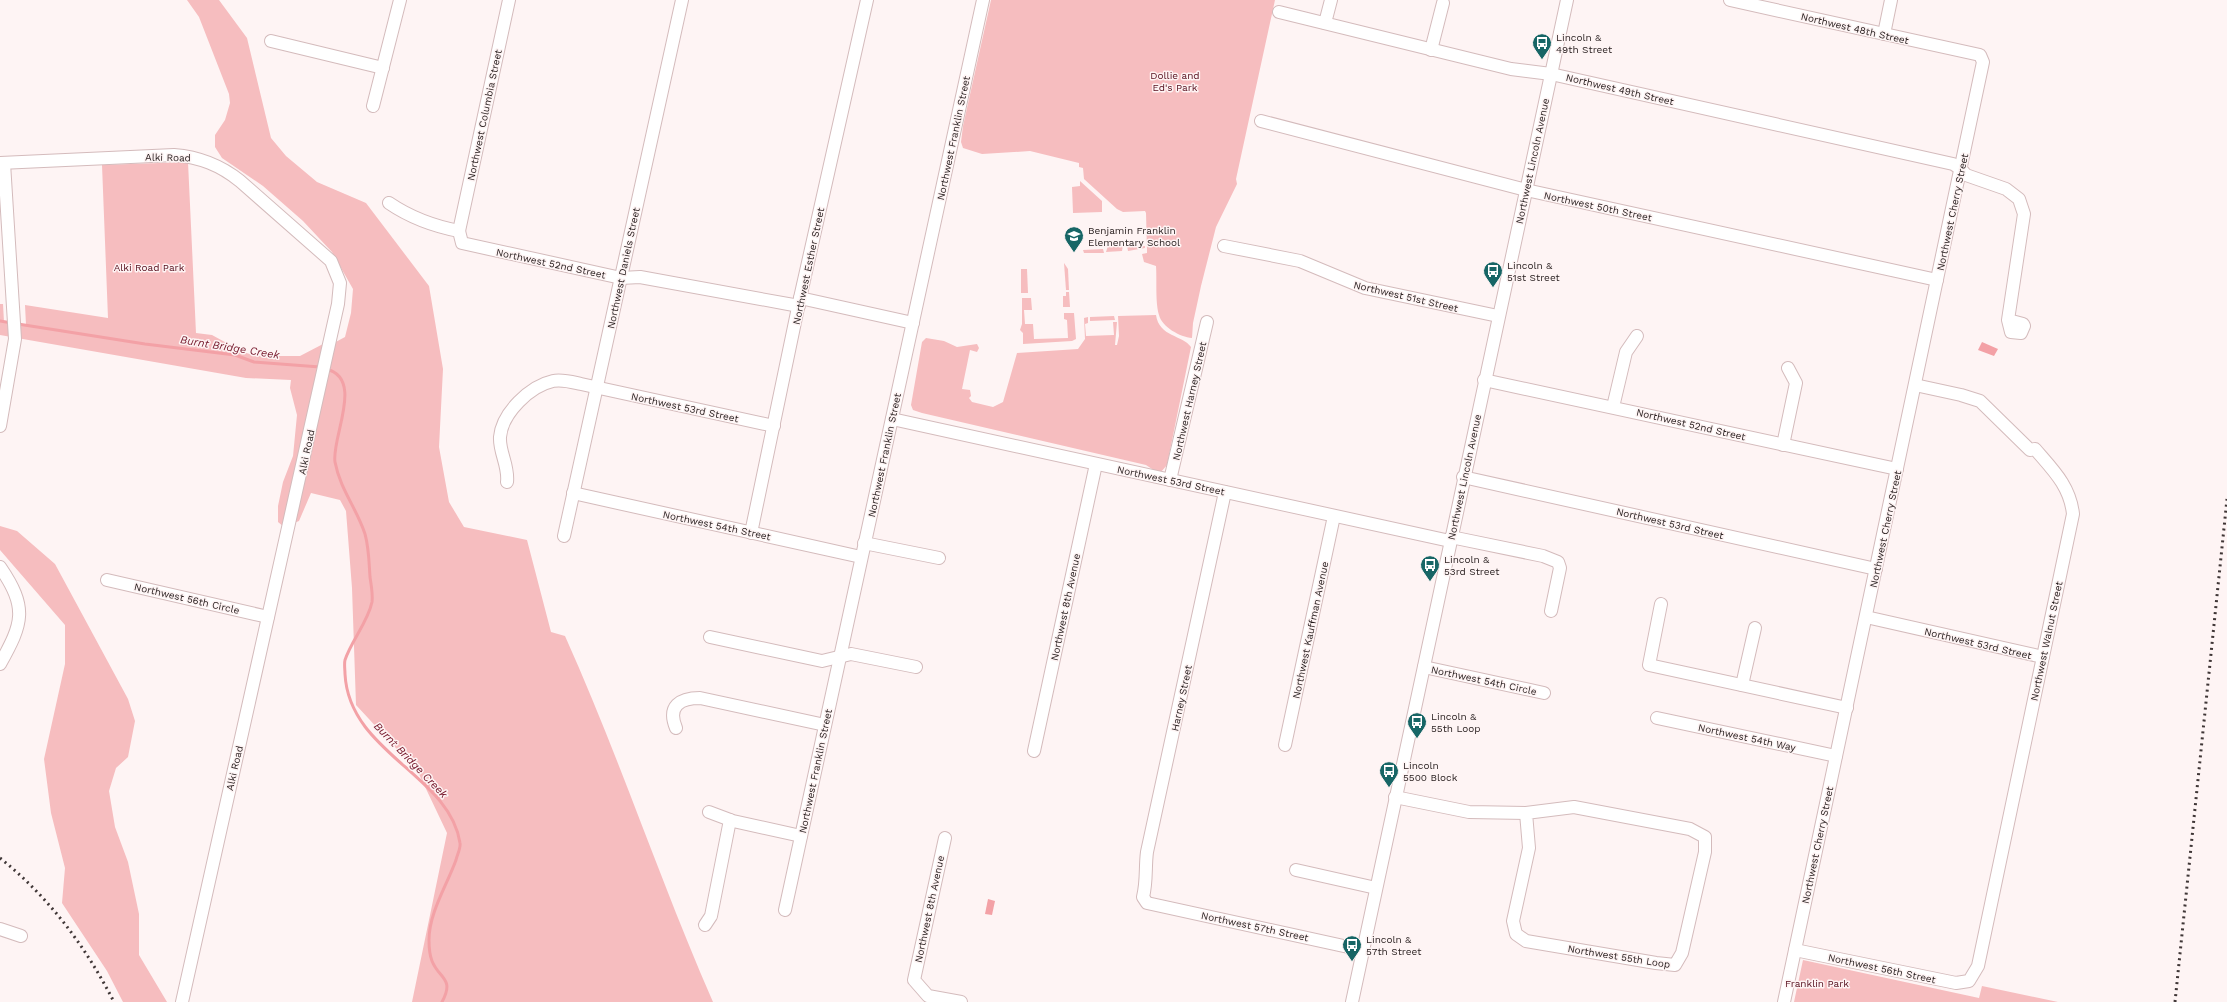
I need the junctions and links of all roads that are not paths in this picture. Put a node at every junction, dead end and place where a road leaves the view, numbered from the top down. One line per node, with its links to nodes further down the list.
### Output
1 (400, 0): 18 (street)
2 (509, 0): 26 (street, Northwest Columbia Street)
3 (682, 0): 28 (street, Northwest Daniels Street)
4 (867, 0): 30 (street, Northwest Esther Street)
5 (983, 0): 34 (street, Northwest Franklin Street)
6 (1331, 0): 13 (street)
7 (1567, 0): 19 (street, Northwest Lincoln Avenue)
8 (1730, 0): 11 (street, Northwest 48th Street)
9 (1891, 0): 14 (street)
10 (1443, 3): 16 (street)
11 (1781, 6): 14 (street, Northwest 48th Street)
12 (1279, 12): 13 (street, Northwest 49th Street)
13 (1325, 24): 16 (street, Northwest 49th Street)
14 (1884, 34): 17 (street, Northwest 48th Street)
15 (272, 42): 18 (street)
16 (1431, 50): 19 (street, Northwest 49th Street)
17 (1980, 55): 23 (street, Northwest Cherry Street)
18 (383, 68): 20 (street)
19 (1551, 74): 23 (street, Northwest 49th Street); 24 (street, Northwest Lincoln Avenue)
20 (373, 106)
21 (1261, 122): 24 (street, Northwest 50th Street)
22 (2, 163): 42 (street); 64 (street, Alki Road)
23 (1961, 169): 29 (street, Northwest Cherry Street); 32 (street, Northwest 49th Street)
24 (1526, 190): 29 (street, Northwest 50th Street); 31 (street, Northwest Lincoln Avenue)
25 (389, 203): 26 (street)
26 (459, 231): 28 (street, Northwest 52nd Street)
27 (1224, 246): 31 (street, Northwest 51st Street)
28 (621, 278): 30 (street, Northwest 52nd Street); 39 (street, Northwest Daniels Street)
29 (1937, 280): 38 (street, Northwest Cherry Street)
30 (800, 302): 34 (street, Northwest 52nd Street); 43 (street, Northwest Esther Street)
31 (1498, 316): 37 (street, Northwest Lincoln Avenue)
32 (2008, 320)
33 (1207, 322): 48 (street, Northwest Harney Street)
34 (913, 323): 41 (street, Northwest Franklin Street)
35 (1637, 336): 40 (street)
36 (1788, 368): 44 (street)
37 (1484, 380): 40 (street, Northwest 52nd Street); 47 (street, Northwest Lincoln Avenue)
38 (1915, 385): 46 (street, Northwest Cherry Street); 69 (street, Northwest Walnut Street)
39 (597, 388): 43 (street, Northwest 53rd Street); 49 (street, Northwest 53rd Street); 51 (street, Northwest Daniels Street)
40 (1613, 407): 44 (street, Northwest 52nd Street)
41 (892, 419): 45 (street, Northwest 53rd Street); 56 (street, Northwest Franklin Street)
42 (0, 426)
43 (774, 426): 53 (street, Northwest Esther Street)
44 (1784, 445): 46 (street, Northwest 52nd Street)
45 (1096, 464): 48 (street, Northwest 53rd Street); 80 (street, Northwest 8th Avenue)
46 (1897, 469): 60 (street, Northwest Cherry Street)
47 (1463, 477): 55 (street, Northwest Lincoln Avenue); 60 (street, Northwest 53rd Street)
48 (1170, 480): 50 (street, Northwest 53rd Street)
49 (507, 482)
50 (1225, 492): 52 (street, Northwest 53rd Street); 90 (street, Harney Street)
51 (573, 493): 53 (street, Northwest 54th Street); 54 (street, Northwest Daniels Street)
52 (1334, 516): 55 (street, Northwest 53rd Street); 79 (street, Northwest Kauffman Avenue)
53 (751, 533): 57 (street, Northwest 54th Street)
54 (564, 536)
55 (1451, 539): 63 (street, Northwest 53rd Street); 71 (street, Northwest Lincoln Avenue)
56 (864, 543): 57 (street, Northwest Franklin Street); 58 (street)
57 (861, 556): 68 (street, Northwest Franklin Street)
58 (939, 558)
59 (0, 567): 70 (street)
60 (1876, 569): 65 (street, Northwest Cherry Street)
61 (107, 580): 64 (street, Northwest 56th Circle)
62 (1662, 604): 73 (street)
63 (1551, 612)
64 (268, 617): 98 (street, Alki Road)
65 (1866, 617): 69 (street, Northwest 53rd Street); 75 (street, Northwest Cherry Street)
66 (1755, 628): 73 (street)
67 (710, 637): 68 (street)
68 (840, 656): 72 (street); 77 (street, Northwest Franklin Street)
69 (2043, 657): 97 (street, Northwest Walnut Street)
70 (0, 664)
71 (1424, 666): 74 (street, Northwest 54th Circle); 82 (street, Northwest Lincoln Avenue)
72 (916, 667)
73 (1742, 685): 75 (street)
74 (1544, 693)
75 (1846, 708): 81 (street, Northwest Cherry Street)
76 (1657, 718): 81 (street, Northwest 54th Way)
77 (825, 725): 78 (street); 86 (street, Northwest Franklin Street)
78 (676, 728)
79 (1285, 745)
80 (1034, 751)
81 (1836, 756): 96 (street, Northwest Cherry Street)
82 (1395, 797): 84 (street, Northwest 55th Loop); 89 (street, Northwest Lincoln Avenue)
83 (709, 812): 85 (street)
84 (1526, 813): 84 (street, Northwest 55th Loop)
85 (730, 820): 86 (street); 92 (street)
86 (801, 836): 91 (street, Northwest Franklin Street)
87 (945, 838): 99 (street, Northwest 8th Avenue)
88 (1296, 870): 89 (street)
89 (1376, 888): 95 (street, Northwest Lincoln Avenue)
90 (1147, 903): 95 (street, Northwest 57th Street)
91 (786, 910)
92 (705, 925)
93 (0, 929): 94 (street)
94 (21, 936)
95 (1362, 950): 100 (street, Northwest Lincoln Avenue)
96 (1795, 950): 97 (street, Northwest 56th Street); 101 (street, Northwest Cherry Street)
97 (1969, 981)
98 (182, 1002)
99 (961, 1002)
100 (1352, 1002)
101 (1784, 1002)

